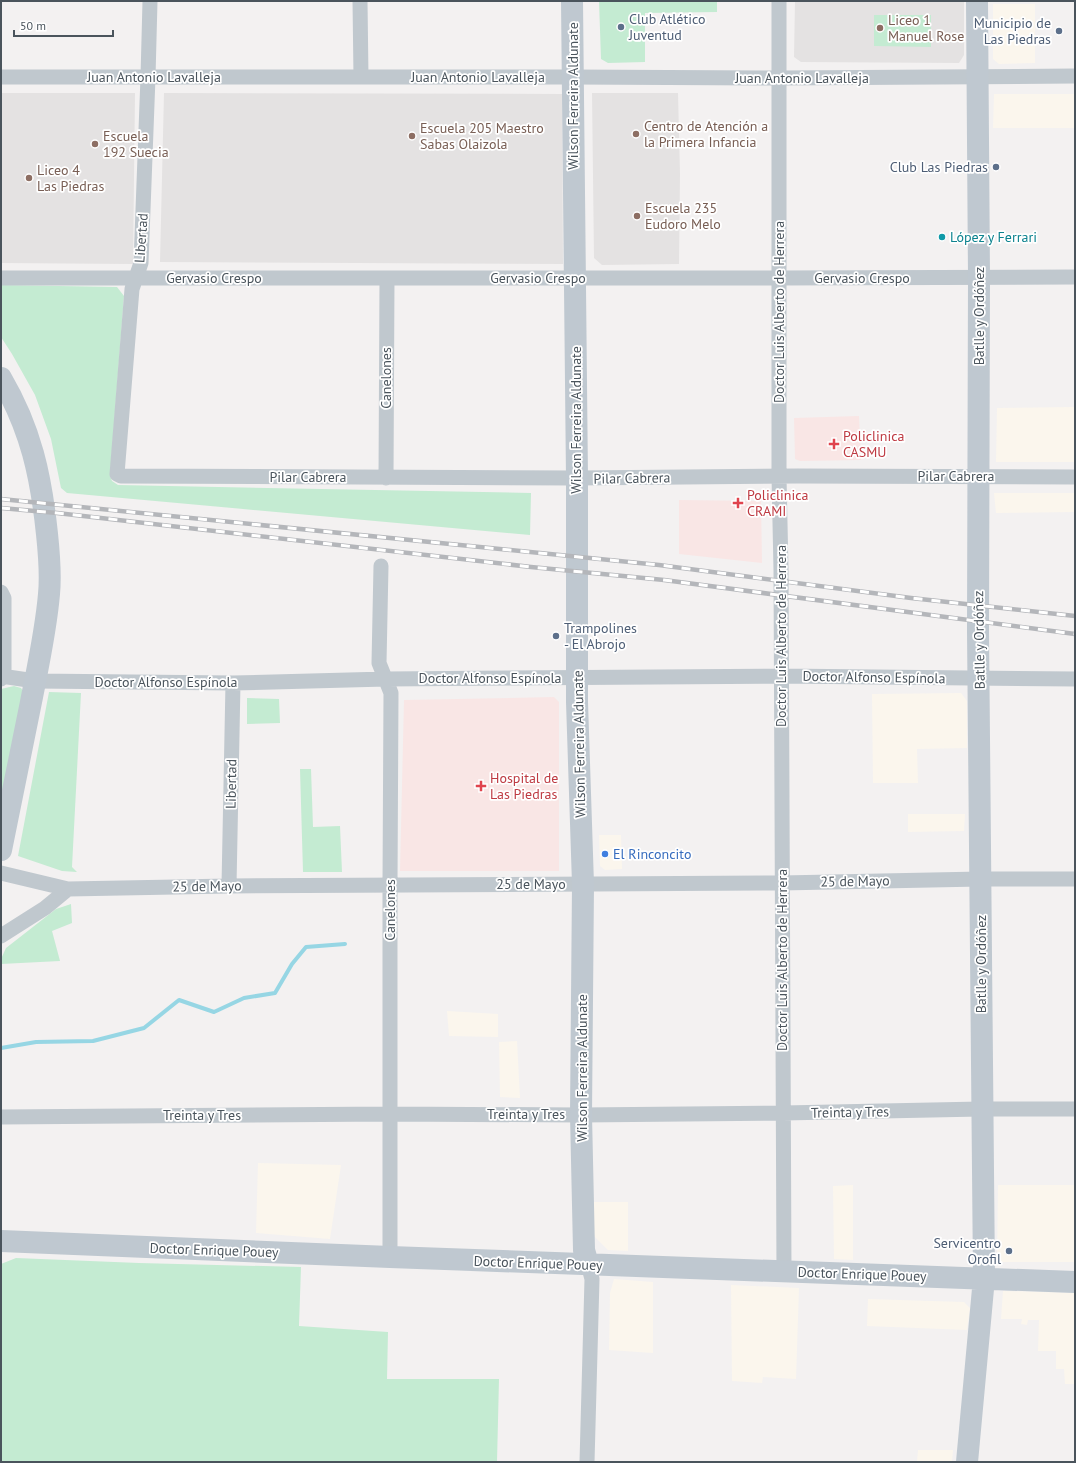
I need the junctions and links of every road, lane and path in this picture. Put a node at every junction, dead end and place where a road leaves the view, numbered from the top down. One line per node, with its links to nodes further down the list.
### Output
1 (150, 1): 8 (street, Libertad)
2 (360, 1): 9 (street)
3 (572, 1): 10 (street, Wilson Ferreira Aldunate)
4 (779, 1): 12 (street, Doctor Luis Alberto de Herrera)
5 (977, 1): 11 (street, Batlle y Ordóñez)
6 (1075, 76): 11 (street, Juan Antonio Lavalleja)
7 (1, 77): 8 (street, Juan Antonio Lavalleja)
8 (148, 77): 9 (street, Juan Antonio Lavalleja); 15 (street, Libertad)
9 (361, 77): 10 (street, Juan Antonio Lavalleja)
10 (572, 77): 12 (street, Juan Antonio Lavalleja); 17 (street, Wilson Ferreira Aldunate)
11 (977, 77): 12 (street, Juan Antonio Lavalleja); 19 (street, Batlle y Ordóñez)
12 (780, 78): 18 (street, Doctor Luis Alberto de Herrera)
13 (1075, 277): 19 (street, Gervasio Crespo)
14 (1, 278): 15 (street, Gervasio Crespo)
15 (136, 278): 16 (street, Gervasio Crespo); 21 (street, Libertad)
16 (387, 278): 17 (street, Gervasio Crespo); 25 (street, Canelones)
17 (575, 278): 18 (street, Gervasio Crespo); 26 (street, Wilson Ferreira Aldunate)
18 (779, 278): 19 (street, Gervasio Crespo); 22 (street, Doctor Luis Alberto de Herrera)
19 (979, 278): 23 (street, Batlle y Ordóñez)
20 (1, 378): 35 (street)
21 (117, 474): 25 (street, Pilar Cabrera)
22 (779, 476): 23 (street, Pilar Cabrera); 26 (street, Pilar Cabrera); 29 (street, Doctor Luis Alberto de Herrera)
23 (979, 476): 24 (street, Pilar Cabrera); 33 (street, Batlle y Ordóñez)
24 (1075, 477)
25 (386, 478): 26 (street, Pilar Cabrera)
26 (577, 478): 31 (street, Wilson Ferreira Aldunate)
27 (381, 566): 32 (street, Canelones)
28 (1, 592): 30 (street)
29 (781, 676): 31 (street, Doctor Alfonso Espínola); 33 (street, Doctor Alfonso Espínola); 41 (street, Doctor Luis Alberto de Herrera)
30 (2, 677): 35 (street, Doctor Alfonso Espínola)
31 (577, 678): 32 (street, Doctor Alfonso Espínola); 43 (street, Wilson Ferreira Aldunate)
32 (386, 679): 36 (street, Doctor Alfonso Espínola); 42 (street, Canelones)
33 (980, 679): 34 (street, Doctor Alfonso Espínola); 39 (street, Batlle y Ordóñez)
34 (1075, 679)
35 (35, 681): 36 (street, Doctor Alfonso Espínola); 37 (street)
36 (233, 683): 44 (street, Libertad)
37 (1, 850)
38 (1, 873): 45 (street, 25 de Mayo)
39 (981, 879): 40 (street, 25 de Mayo); 41 (street, 25 de Mayo); 47 (street, Batlle y Ordóñez)
40 (1075, 879)
41 (781, 883): 43 (street, 25 de Mayo); 49 (street, Doctor Luis Alberto de Herrera)
42 (390, 884): 43 (street, 25 de Mayo); 44 (street, 25 de Mayo); 50 (street, Canelones)
43 (583, 884): 51 (street, Wilson Ferreira Aldunate)
44 (229, 886): 45 (street, 25 de Mayo)
45 (68, 889): 46 (street)
46 (1, 936)
47 (981, 1109): 48 (street, Treinta y Tres); 49 (street, Treinta y Tres); 57 (street, Batlle y Ordóñez)
48 (1075, 1109)
49 (783, 1113): 51 (street, Treinta y Tres); 56 (street, Doctor Luis Alberto de Herrera)
50 (389, 1114): 51 (street, Treinta y Tres); 52 (street, Treinta y Tres); 54 (street, Canelones)
51 (581, 1114): 55 (street, Wilson Ferreira Aldunate)
52 (1, 1117)
53 (1, 1241): 54 (street, Doctor Enrique Pouey)
54 (390, 1257): 55 (street, Doctor Enrique Pouey)
55 (588, 1264): 56 (street, Doctor Enrique Pouey); 59 (street, Wilson Ferreira Aldunate)
56 (784, 1272): 57 (street, Doctor Enrique Pouey)
57 (984, 1278): 58 (street, Doctor Enrique Pouey); 60 (street, Batlle y Ordóñez)
58 (1075, 1282)
59 (587, 1462)
60 (968, 1462)

